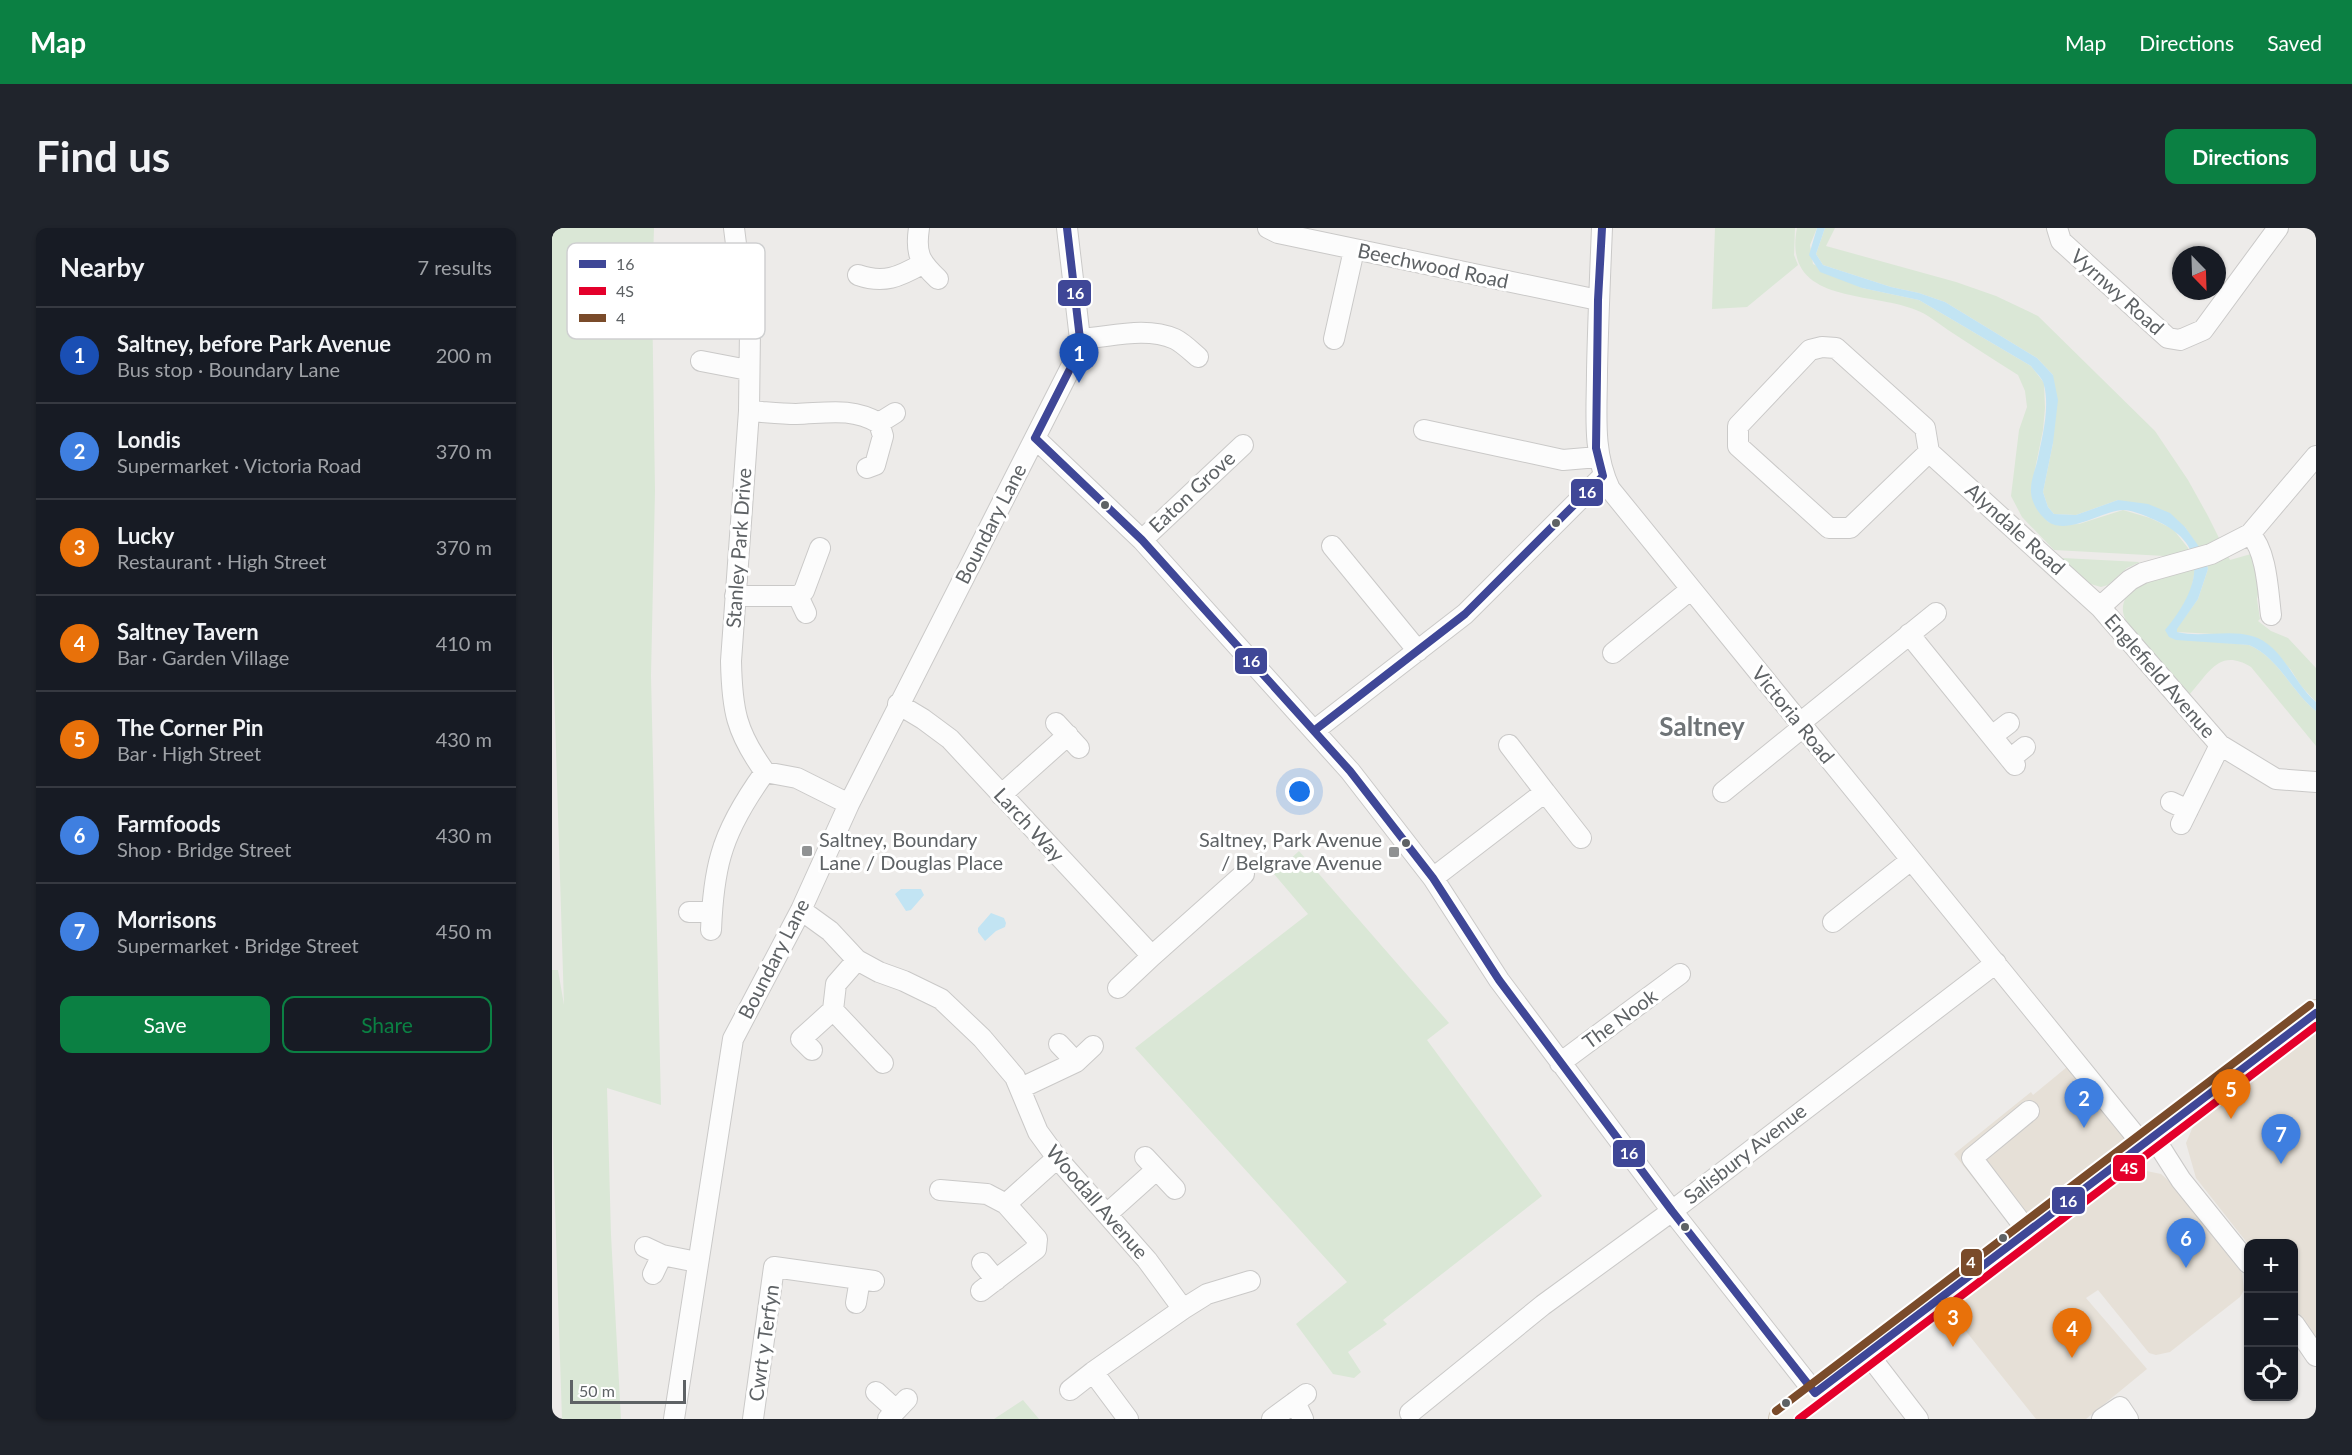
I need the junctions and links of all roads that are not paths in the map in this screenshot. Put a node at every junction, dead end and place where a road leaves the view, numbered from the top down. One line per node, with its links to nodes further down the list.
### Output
1 (734, 228): 8 (street, Stanley Park Drive)
2 (919, 228): 10 (street)
3 (1067, 228): 15 (street, Boundary Lane)
4 (1268, 228): 9 (street, Beechwood Road)
5 (1602, 228): 13 (street)
6 (2057, 228): 7 (street, Vyrnwy Road)
7 (2278, 228)
8 (736, 243)
9 (1354, 250): 13 (street, Beechwood Road); 16 (street)
10 (922, 264): 11 (street); 12 (street)
11 (858, 275)
12 (938, 279)
13 (1598, 300): 26 (street)
14 (749, 339): 19 (street, Stanley Park Drive)
15 (1080, 339): 17 (street); 22 (street, Boundary Lane)
16 (1334, 339)
17 (1198, 357)
18 (701, 361): 19 (street)
19 (748, 370): 20 (street, Stanley Park Drive)
20 (749, 411): 27 (street); 33 (street, Stanley Park Drive)
21 (1424, 430): 26 (street)
22 (1035, 438): 29 (street); 40 (street, Boundary Lane)
23 (1243, 445): 29 (street, Eaton Grove)
24 (1929, 452): 24 (street); 34 (street, Alyndale Road)
25 (2316, 456): 28 (street)
26 (1601, 466): 32 (street, Victoria Road); 38 (street)
27 (876, 468)
28 (2250, 534): 34 (street); 36 (street)
29 (1142, 540): 43 (street)
30 (1332, 546): 38 (street)
31 (820, 548): 33 (street)
32 (1690, 590): 39 (street); 42 (street, Victoria Road)
33 (735, 596): 49 (street, Stanley Park Drive)
34 (2100, 607): 47 (street, Englefield Avenue)
35 (1936, 613): 37 (street)
36 (2271, 615)
37 (1909, 634): 42 (street); 45 (street)
38 (1418, 651): 43 (street)
39 (1613, 653)
40 (898, 704): 53 (street, Larch Way); 54 (street, Boundary Lane)
41 (2009, 723): 45 (street)
42 (1802, 725): 52 (street); 57 (street, Victoria Road)
43 (1315, 730): 59 (street)
44 (1068, 735): 53 (street)
45 (1992, 736): 48 (street)
46 (1509, 745): 51 (street)
47 (2220, 745): 50 (street, Englefield Avenue); 55 (street, Englefield Avenue)
48 (2017, 757)
49 (765, 772): 54 (street); 61 (street)
50 (2316, 782)
51 (1545, 792): 56 (street); 59 (street)
52 (1723, 792)
53 (1001, 795): 63 (street, Larch Way)
54 (849, 804): 60 (street, Boundary Lane)
55 (2180, 812)
56 (1581, 838)
57 (1911, 860): 62 (street); 65 (street, Victoria Road)
58 (1244, 874): 63 (street)
59 (1432, 879): 75 (street)
60 (801, 909): 64 (street, Woodall Avenue); 87 (street, Boundary Lane)
61 (689, 912)
62 (1833, 922)
63 (1152, 956): 67 (street)
64 (857, 960): 68 (street); 76 (street, Woodall Avenue)
65 (1996, 963): 78 (street, Victoria Road); 83 (street, Salisbury Avenue)
66 (1680, 975): 75 (street, The Nook)
67 (1118, 988)
68 (833, 1010): 72 (street); 73 (street)
69 (2316, 1013): 78 (main road)
70 (1059, 1044): 74 (street)
71 (1093, 1046): 74 (street)
72 (812, 1050)
73 (879, 1051)
74 (1076, 1062): 76 (street)
75 (1560, 1063): 83 (street)
76 (1021, 1088): 79 (street, Woodall Avenue)
77 (2029, 1110): 85 (street)
78 (2148, 1140): 85 (main road); 86 (street, Victoria Road)
79 (1057, 1158): 82 (street); 84 (street, Woodall Avenue)
80 (1175, 1189): 84 (street)
81 (940, 1190): 82 (street)
82 (1006, 1204): 88 (street)
83 (1672, 1211): 99 (street); 102 (street, Salisbury Avenue)
84 (1108, 1213): 92 (street, Woodall Avenue)
85 (2029, 1233): 95 (main road)
86 (2244, 1258)
87 (698, 1262): 89 (street); 103 (street, Boundary Lane)
88 (982, 1263)
89 (653, 1274)
90 (1250, 1281): 92 (street)
91 (856, 1303): 104 (street, Cwrt y Terfyn)
92 (1183, 1310): 96 (street)
93 (2298, 1330): 94 (street)
94 (2315, 1353)
95 (1868, 1354): 99 (main road); 108 (street)
96 (1093, 1372): 97 (street); 105 (street)
97 (1070, 1390)
98 (876, 1392): 101 (street)
99 (1815, 1393): 107 (main road)
100 (1301, 1405): 106 (street)
101 (897, 1409)
102 (1410, 1413)
103 (674, 1419)
104 (753, 1419)
105 (1128, 1419)
106 (1272, 1419)
107 (1782, 1419)
108 (1918, 1419)
109 (2102, 1419): 110 (street)
110 (2128, 1419)

